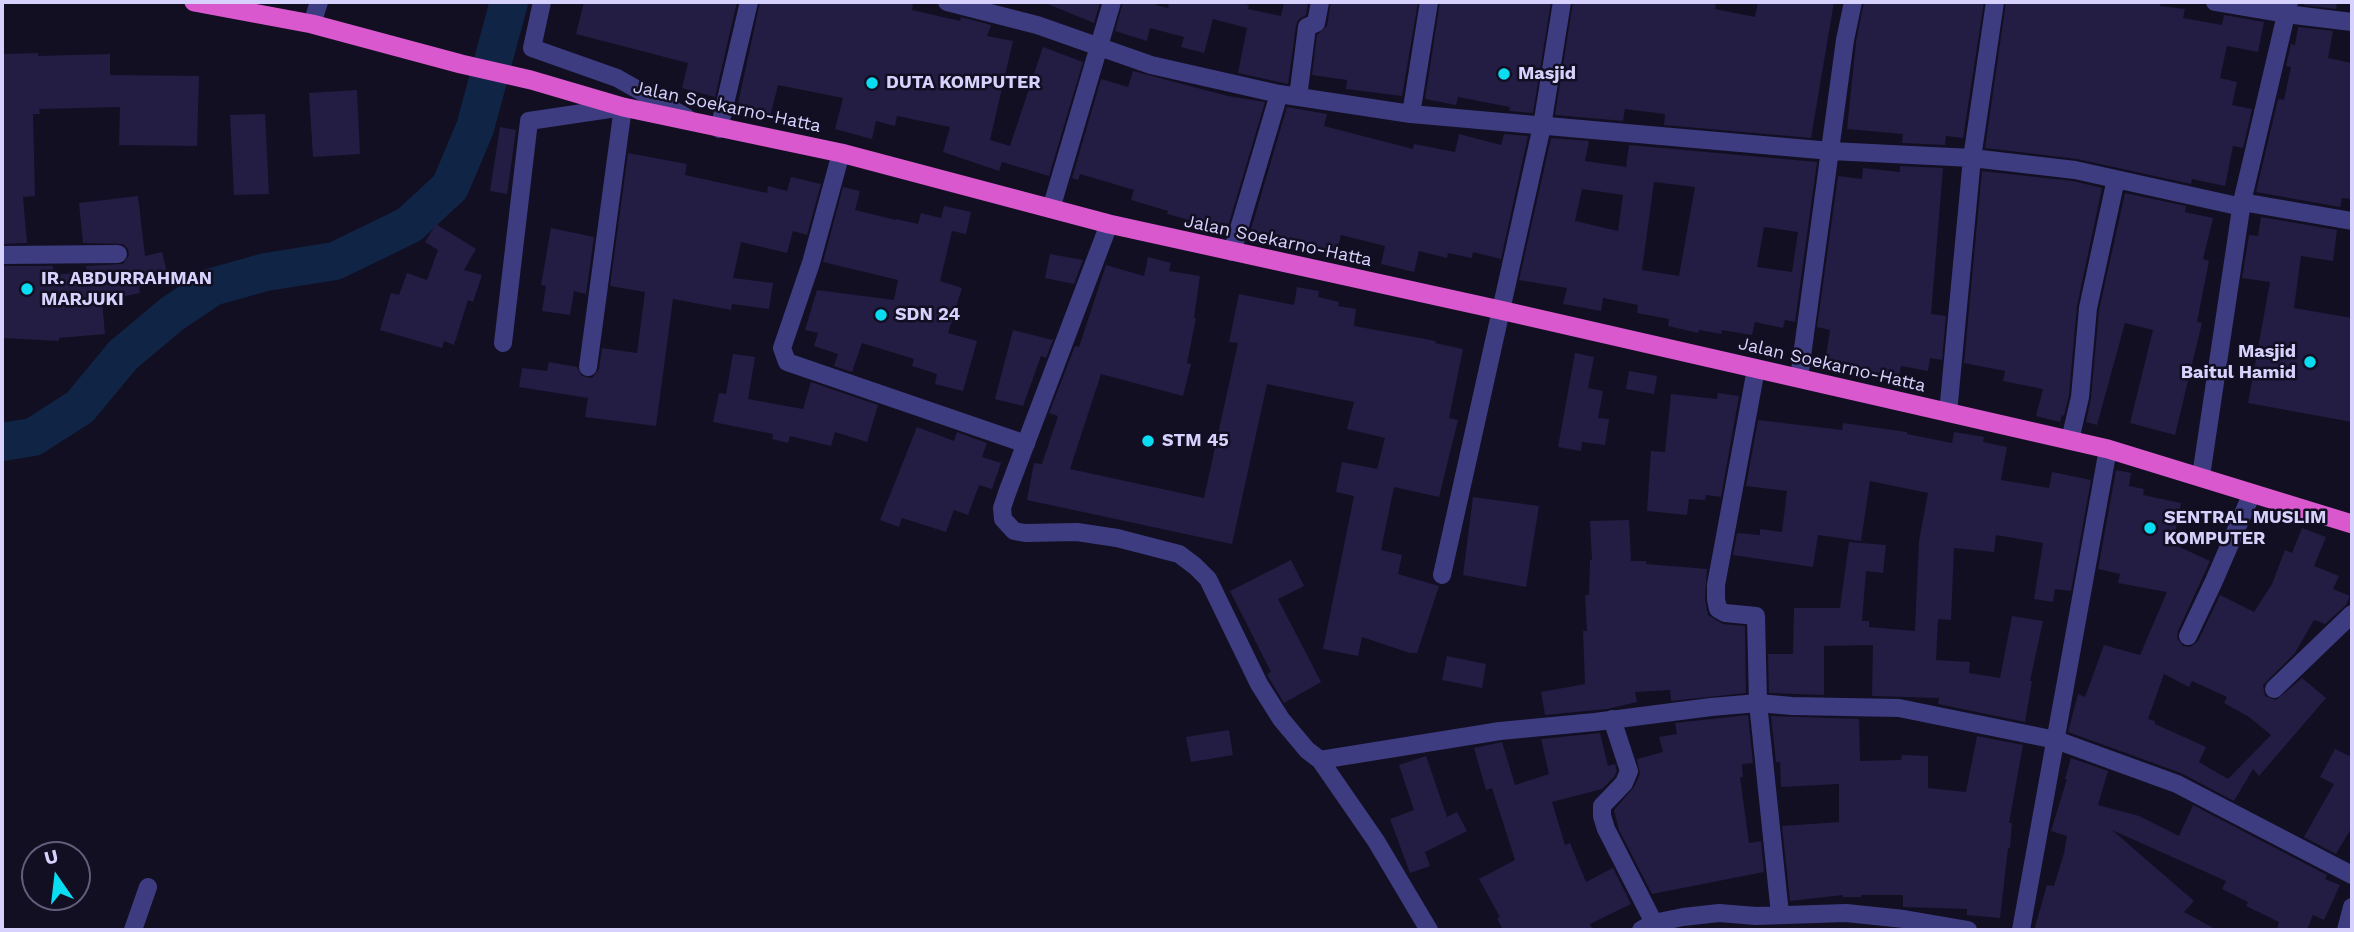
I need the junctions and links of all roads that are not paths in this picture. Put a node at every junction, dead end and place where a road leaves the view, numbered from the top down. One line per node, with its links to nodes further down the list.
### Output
1 (194, 2): 15 (highway, Jalan Soekarno-Hatta)
2 (320, 2): 15 (street)
3 (542, 2): 21 (street)
4 (749, 2): 23 (street)
5 (947, 2): 16 (street)
6 (1112, 2): 16 (street)
7 (1320, 2): 18 (street)
8 (1429, 2): 20 (street)
9 (1562, 2): 22 (street)
10 (1853, 2): 24 (street)
11 (1995, 2): 26 (street)
12 (2215, 2): 13 (street)
13 (2287, 8): 14 (street); 28 (street)
14 (2352, 22)
15 (312, 23): 19 (highway, Jalan Soekarno-Hatta)
16 (1098, 46): 17 (street); 29 (street)
17 (1279, 94): 18 (street); 32 (street)
18 (1298, 97): 20 (street)
19 (623, 107): 21 (highway, Jalan Soekarno-Hatta); 36 (street); 37 (street)
20 (1411, 114): 22 (street)
21 (697, 123): 23 (highway, Jalan Soekarno-Hatta)
22 (1542, 126): 24 (street); 35 (street)
23 (719, 129): 25 (highway, Jalan Soekarno-Hatta)
24 (1832, 151): 26 (street); 39 (street)
25 (841, 153): 29 (highway, Jalan Soekarno-Hatta); 42 (street)
26 (1972, 158): 27 (street); 40 (street)
27 (2116, 179): 28 (street); 41 (street)
28 (2242, 204): 30 (street); 44 (street)
29 (1051, 209): 31 (highway, Jalan Soekarno-Hatta)
30 (2352, 221)
31 (1109, 224): 32 (highway, Jalan Soekarno-Hatta); 42 (street)
32 (1232, 252): 35 (highway, Jalan Soekarno-Hatta)
33 (118, 254): 34 (street)
34 (2, 255)
35 (1500, 310): 38 (highway, Jalan Soekarno-Hatta); 47 (street)
36 (503, 343)
37 (588, 366)
38 (1756, 369): 39 (highway, Jalan Soekarno-Hatta); 51 (street)
39 (1799, 378): 40 (highway, Jalan Soekarno-Hatta)
40 (1948, 413): 41 (highway, Jalan Soekarno-Hatta)
41 (2070, 440): 43 (highway, Jalan Soekarno-Hatta)
42 (1026, 444): 54 (street)
43 (2108, 449): 44 (highway, Jalan Soekarno-Hatta); 53 (street)
44 (2201, 476): 45 (highway, Jalan Soekarno-Hatta)
45 (2252, 493): 46 (highway, Jalan Soekarno-Hatta); 49 (street)
46 (2352, 524)
47 (1442, 575)
48 (2352, 614): 50 (street)
49 (2188, 636)
50 (2274, 689)
51 (1758, 703): 52 (street); 53 (street); 58 (street)
52 (1612, 719): 54 (street); 60 (street)
53 (2056, 740): 55 (street); 64 (street)
54 (1320, 760): 62 (street)
55 (2352, 875)
56 (148, 887): 61 (street)
57 (2352, 906): 65 (street)
58 (1780, 914): 59 (street); 63 (street)
59 (1757, 923): 60 (street)
60 (1648, 927)
61 (133, 930)
62 (1429, 930)
63 (1968, 930)
64 (2021, 930)
65 (2346, 930)

